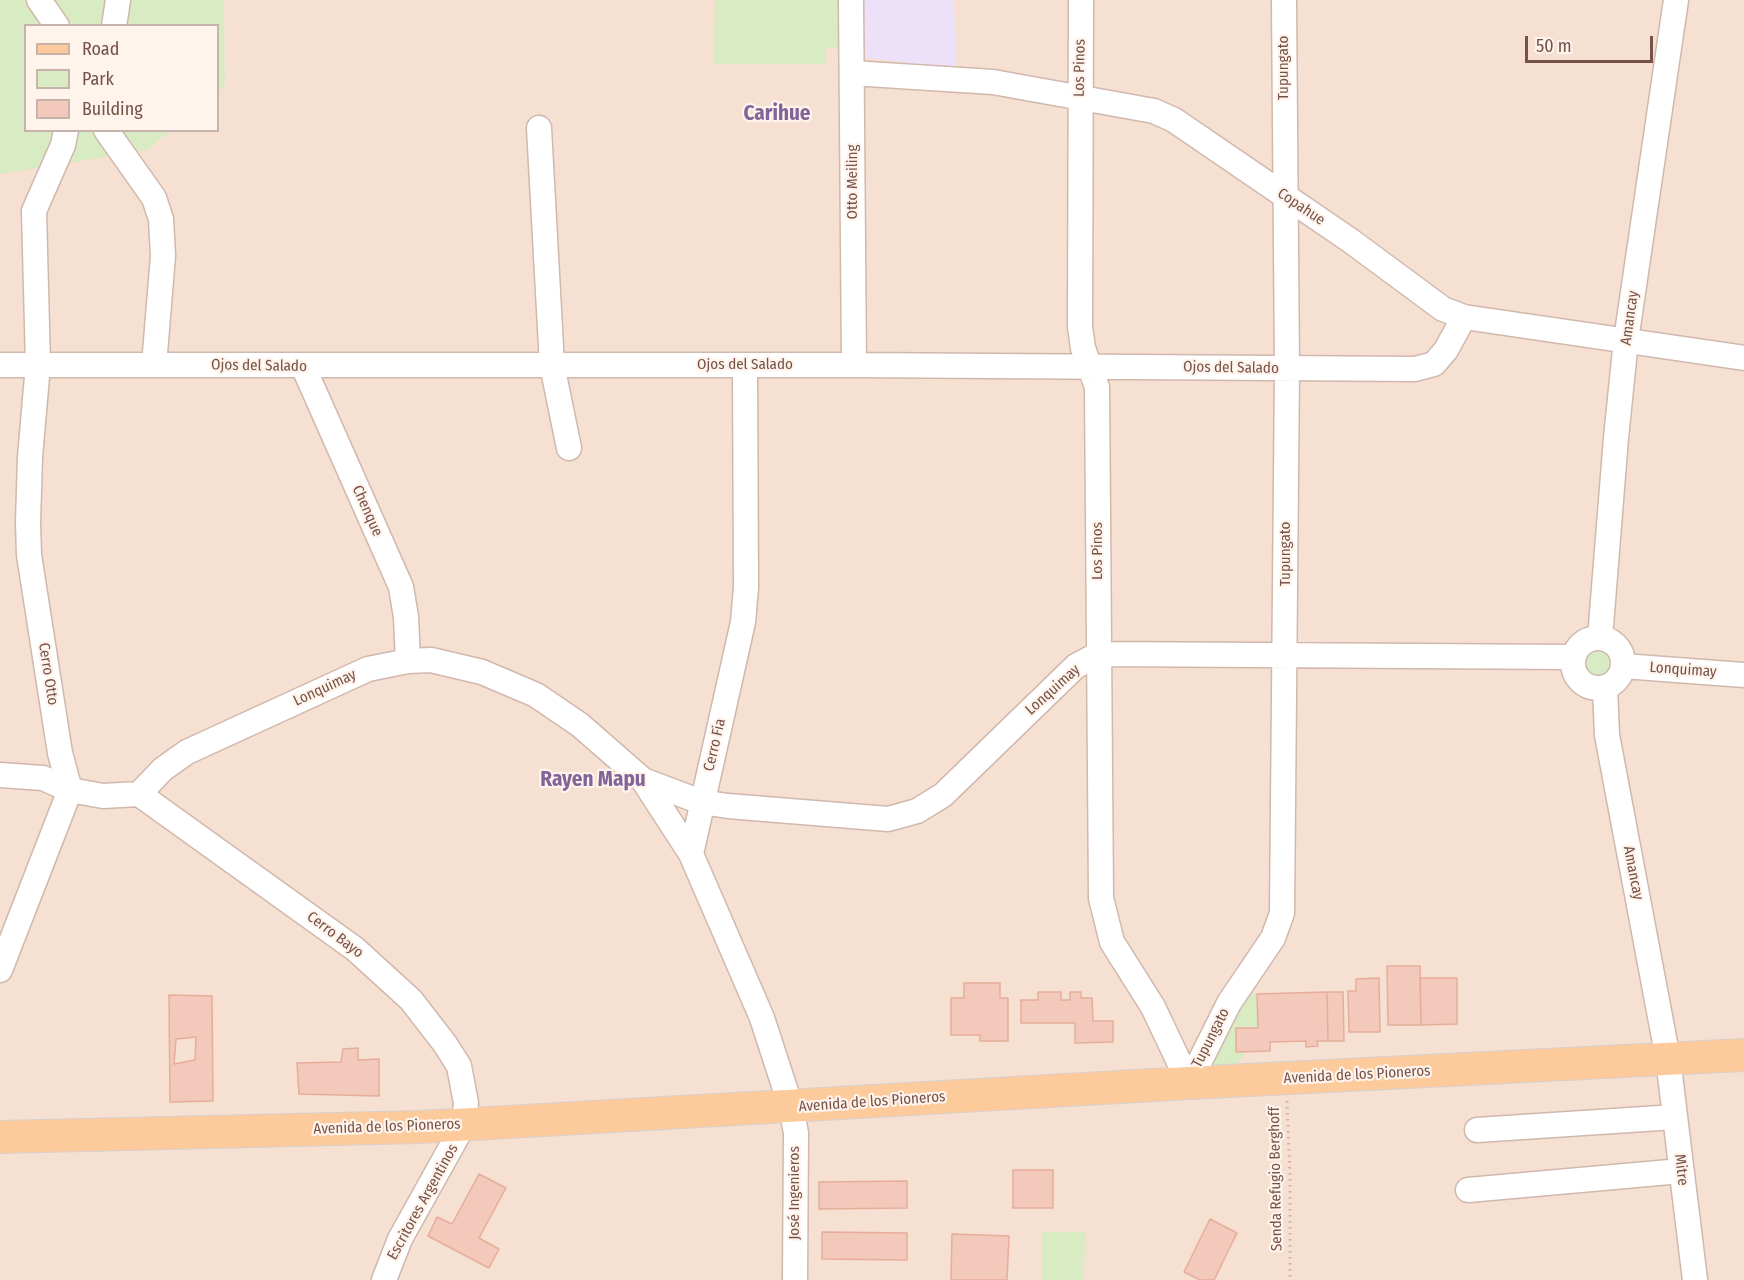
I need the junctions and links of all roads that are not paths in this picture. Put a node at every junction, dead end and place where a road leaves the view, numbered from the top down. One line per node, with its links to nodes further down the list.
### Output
1 (39, 0): 7 (street)
2 (118, 0): 8 (street)
3 (851, 0): 9 (street, Otto Meiling)
4 (1081, 0): 10 (street, Los Pinos)
5 (1284, 0): 14 (street, Tupungato)
6 (1676, 0): 16 (street, Amancay)
7 (56, 24)
8 (114, 24)
9 (852, 73): 10 (street, Copahue); 22 (street, Otto Meiling)
10 (1079, 97): 14 (street, Copahue); 25 (street, Los Pinos)
11 (539, 128): 24 (street)
12 (66, 132): 20 (street, Cerro Otto)
13 (107, 132): 18 (street)
14 (1283, 196): 15 (street, Copahue); 26 (street, Tupungato)
15 (1464, 317): 16 (street, Copahue); 26 (street, Ojos del Salado)
16 (1626, 340): 17 (street, Copahue); 28 (street, Amancay)
17 (1744, 358)
18 (154, 364): 20 (street, Ojos del Salado); 23 (street, Ojos del Salado)
19 (0, 365): 20 (street, Ojos del Salado)
20 (38, 365): 38 (street, Cerro Otto)
21 (745, 365): 22 (street, Ojos del Salado); 24 (street, Ojos del Salado); 40 (street, Cerro Fia)
22 (854, 365): 25 (street, Ojos del Salado)
23 (303, 366): 24 (street, Ojos del Salado); 32 (street, Chenque)
24 (552, 366): 27 (street)
25 (1092, 366): 26 (street, Ojos del Salado); 29 (street, Los Pinos)
26 (1287, 369): 30 (street, Tupungato)
27 (569, 448)
28 (1600, 638): 31 (street); 33 (street)
29 (1099, 654): 30 (street); 40 (street, Lonquimay); 45 (street, Los Pinos)
30 (1285, 655): 31 (street); 45 (street, Tupungato)
31 (1574, 657): 35 (street)
32 (408, 661): 37 (street, Lonquimay); 39 (street, Lonquimay)
33 (1623, 666): 34 (street, Lonquimay); 35 (street)
34 (1744, 675)
35 (1605, 687): 44 (street, Amancay)
36 (0, 775): 38 (street)
37 (643, 780): 40 (street, Lonquimay); 41 (street, Lonquimay)
38 (70, 790): 39 (street); 42 (street)
39 (139, 794): 48 (street, Cerro Bayo)
40 (701, 802): 41 (street, Cerro Fia)
41 (691, 854): 46 (street)
42 (0, 970)
43 (1744, 1055): 44 (main road, Avenida de los Pioneros)
44 (1668, 1059): 45 (main road, Avenida de los Pioneros); 47 (street, Mitre)
45 (1189, 1083): 46 (main road, Avenida de los Pioneros)
46 (791, 1107): 48 (main road, Avenida de los Pioneros); 54 (street, José Ingenieros)
47 (1675, 1117): 49 (street); 51 (street, Mitre)
48 (464, 1124): 50 (main road, Avenida de los Pioneros); 53 (street, Escritores Argentinos)
49 (1478, 1130)
50 (0, 1137)
51 (1681, 1171): 52 (street); 55 (street, Mitre)
52 (1468, 1190)
53 (384, 1280)
54 (795, 1280)
55 (1695, 1280)

